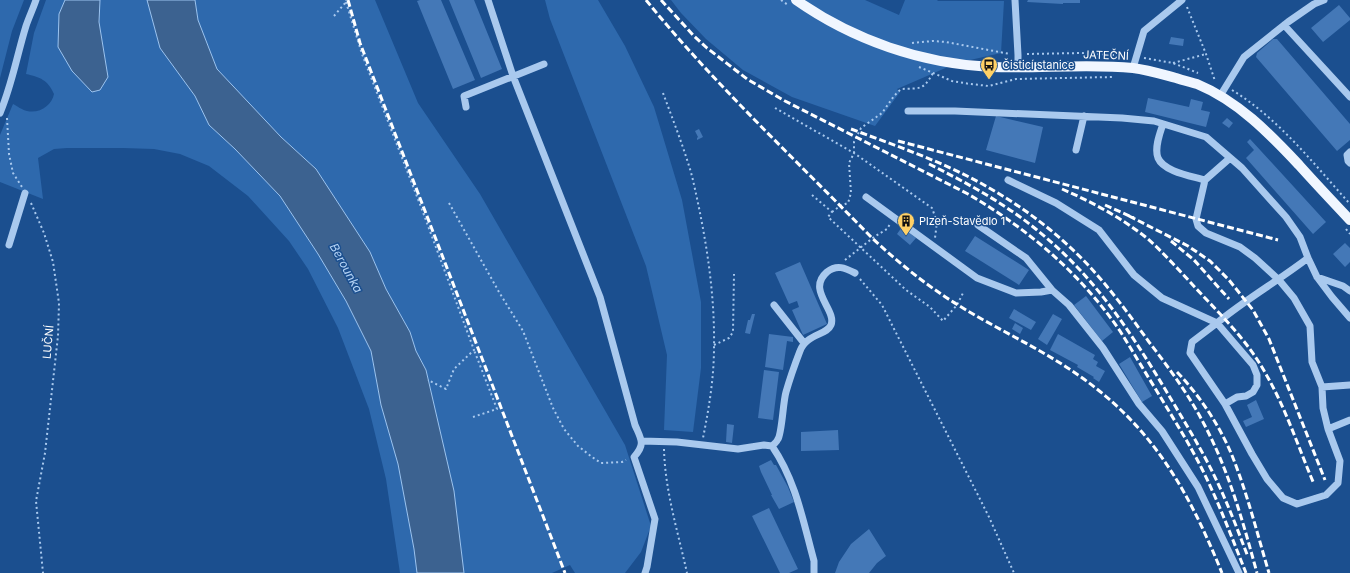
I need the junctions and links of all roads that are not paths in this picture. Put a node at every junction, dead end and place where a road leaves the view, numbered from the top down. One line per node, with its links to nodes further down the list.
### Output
1 (36, 0): 17 (street)
2 (488, 0): 11 (street)
3 (796, 0): 9 (main road, JATEČNÍ)
4 (1015, 0): 9 (street)
5 (1182, 0): 10 (street)
6 (1324, 0): 7 (street)
7 (1284, 25): 12 (street); 13 (street)
8 (544, 64): 11 (street)
9 (1018, 67): 10 (main road, JATEČNÍ)
10 (1133, 68): 13 (main road, JATEČNÍ)
11 (513, 76): 15 (street); 46 (street)
12 (1347, 89): 14 (street)
13 (1220, 96): 28 (main road, JATEČNÍ)
14 (1350, 97)
15 (466, 107)
16 (908, 111): 18 (street)
17 (0, 113)
18 (1084, 116): 19 (street); 20 (street)
19 (1163, 124): 22 (street); 25 (street)
20 (1076, 150)
21 (1350, 152): 23 (street)
22 (1230, 158): 25 (street); 31 (street)
23 (1350, 163)
24 (1008, 180): 39 (street)
25 (1205, 180): 34 (street)
26 (25, 192): 30 (street)
27 (866, 197): 35 (street)
28 (1350, 220)
29 (978, 225): 35 (street)
30 (9, 245)
31 (1308, 258): 33 (street); 34 (street)
32 (855, 273): 40 (street)
33 (1317, 277): 36 (street); 38 (street)
34 (1279, 280): 39 (street); 42 (street)
35 (1052, 290): 50 (street)
36 (1350, 291)
37 (774, 305): 40 (street)
38 (1350, 318)
39 (1217, 323): 43 (street); 43 (street)
40 (804, 343): 47 (street)
41 (1350, 385): 42 (street)
42 (1322, 387): 45 (street)
43 (1225, 404): 45 (street)
44 (1350, 420): 45 (street)
45 (1328, 429)
46 (642, 441): 47 (street); 48 (street)
47 (772, 446): 49 (street)
48 (645, 573)
49 (814, 573)
50 (1239, 573)

